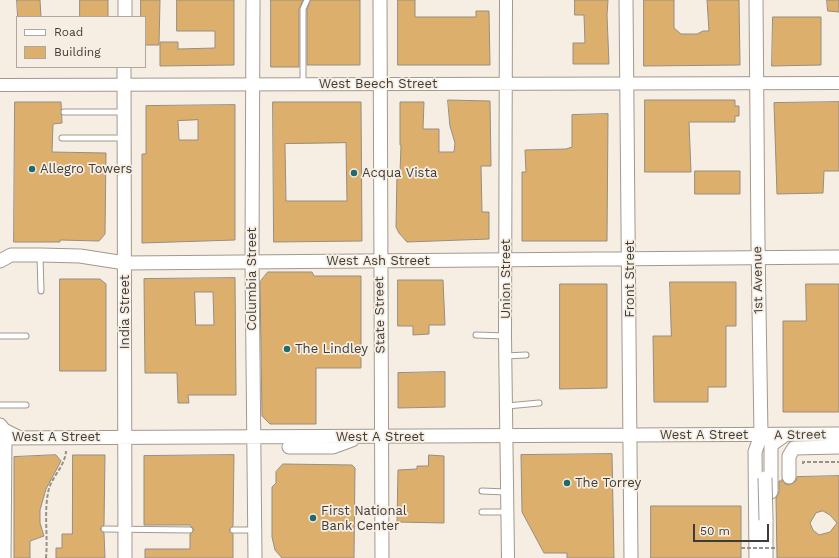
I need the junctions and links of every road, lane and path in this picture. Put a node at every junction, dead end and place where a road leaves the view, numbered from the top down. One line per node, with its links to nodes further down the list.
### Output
1 (125, 0): 8 (main road)
2 (253, 0): 15 (main road, Columbia Street)
3 (307, 0): 16 (lane)
4 (380, 0): 17 (main road, State Street)
5 (506, 0): 18 (street, Union Street)
6 (626, 0): 11 (main road, Front Street)
7 (756, 0): 12 (main road, 1st Avenue)
8 (125, 16)
9 (124, 68): 14 (main road, India Street)
10 (839, 82): 12 (street, West Beech Street)
11 (628, 83): 12 (street, West Beech Street); 18 (street, West Beech Street); 26 (main road, Front Street)
12 (757, 83): 25 (main road, 1st Avenue)
13 (0, 84): 14 (street, West Beech Street)
14 (124, 84): 15 (street, West Beech Street); 20 (main road, India Street)
15 (253, 84): 16 (street, West Beech Street); 29 (main road, Columbia Street)
16 (302, 84): 17 (street, West Beech Street)
17 (380, 84): 18 (street, West Beech Street); 30 (main road, State Street)
18 (506, 84): 27 (street, Union Street)
19 (64, 112): 20 (lane)
20 (124, 112): 22 (main road, India Street)
21 (62, 138): 22 (lane)
22 (124, 138): 31 (main road, India Street)
23 (40, 255): 28 (main road, West Ash Street); 31 (main road, West Ash Street); 32 (lane)
24 (839, 257): 25 (main road, West Ash Street)
25 (758, 258): 26 (main road, West Ash Street); 45 (main road, 1st Avenue)
26 (630, 259): 27 (main road, West Ash Street); 50 (main road, Front Street)
27 (506, 260): 30 (main road, West Ash Street); 36 (street, Union Street)
28 (0, 261)
29 (252, 261): 30 (main road, West Ash Street); 31 (main road, West Ash Street); 52 (main road, Columbia Street)
30 (380, 261): 48 (main road, State Street)
31 (125, 262): 51 (main road, India Street)
32 (41, 291)
33 (476, 335): 36 (lane)
34 (0, 336): 35 (lane)
35 (26, 336)
36 (505, 336): 37 (street, Union Street)
37 (505, 356): 38 (lane); 42 (street, Union Street)
38 (526, 356)
39 (539, 403): 42 (lane)
40 (0, 405): 41 (lane)
41 (26, 405)
42 (506, 406): 49 (street, Union Street)
43 (0, 425): 54 (main road)
44 (839, 434): 46 (main road, A Street)
45 (761, 435): 46 (main road, A Street); 50 (main road, West A Street); 67 (main road, 1st Avenue); 83 (main road, bridge)
46 (785, 435): 67 (main road)
47 (364, 436): 48 (main road, West A Street); 52 (main road, West A Street); 55 (main road)
48 (382, 436): 49 (main road, West A Street); 79 (main road, State Street)
49 (506, 436): 50 (main road, West A Street); 64 (street, Union Street)
50 (631, 436): 81 (main road, Front Street)
51 (126, 437): 52 (main road, West A Street); 54 (main road, West A Street); 69 (main road, India Street)
52 (254, 437): 72 (main road, Columbia Street)
53 (2, 438): 54 (main road, West A Street); 75 (main road)
54 (18, 438)
55 (289, 447)
56 (839, 447): 62 (main road)
57 (66, 451): 76 (path)
58 (822, 458): 59 (path)
59 (822, 462): 60 (path); 61 (path)
60 (839, 462)
61 (803, 464)
62 (789, 477)
63 (482, 491): 64 (lane)
64 (507, 492): 66 (street, Union Street)
65 (482, 512): 66 (lane)
66 (508, 512): 80 (street, Union Street)
67 (756, 524): 82 (main road, 1st Avenue)
68 (104, 529): 69 (lane)
69 (125, 529): 70 (lane); 77 (main road, India Street)
70 (190, 530)
71 (233, 530): 72 (lane)
72 (254, 530): 78 (main road, Columbia Street)
73 (741, 548): 74 (path, bridge)
74 (777, 548)
75 (4, 558)
76 (46, 558)
77 (125, 558)
78 (254, 558)
79 (382, 558)
80 (508, 558)
81 (631, 558)
82 (756, 558)
83 (766, 558)

